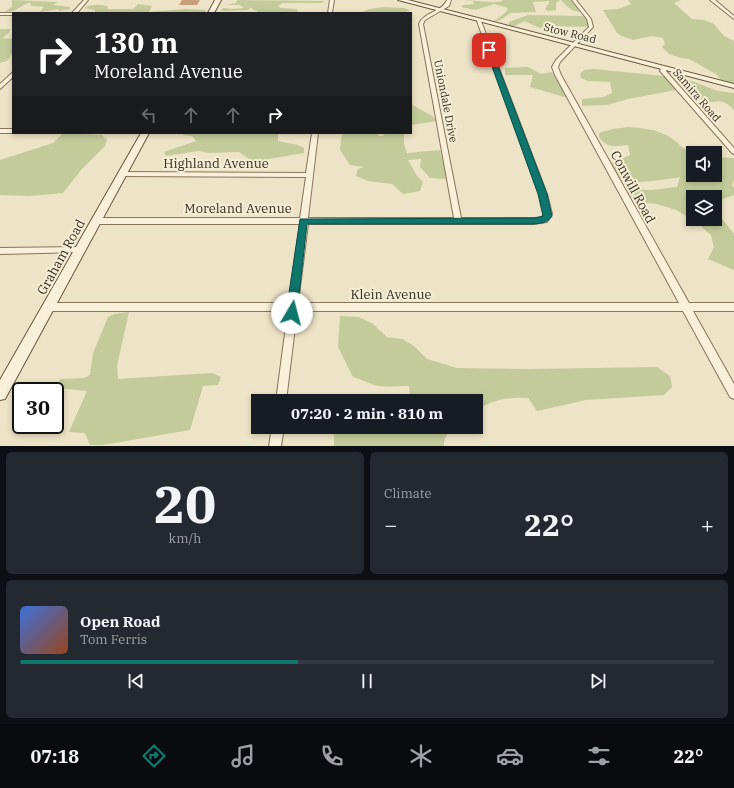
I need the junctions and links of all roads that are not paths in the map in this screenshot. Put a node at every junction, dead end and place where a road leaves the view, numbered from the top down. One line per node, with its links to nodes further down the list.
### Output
1 (86, 0): 9 (street)
2 (218, 0): 10 (street)
3 (332, 0): 11 (street)
4 (401, 0): 8 (street, Stow Road)
5 (449, 0): 8 (street, Uniondale Drive)
6 (574, 0): 16 (street, Conwill Road)
7 (712, 0): 14 (street)
8 (438, 10): 15 (street, Stow Road); 30 (street, Uniondale Drive)
9 (75, 12)
10 (212, 12)
11 (330, 12)
12 (0, 14): 13 (street)
13 (12, 14)
14 (734, 18)
15 (479, 21): 16 (street, Stow Road); 30 (street, Moreland Avenue)
16 (574, 46): 17 (street, Stow Road); 35 (street, Conwill Road)
17 (664, 68): 19 (street, Stow Road); 25 (street, Samira Road)
18 (12, 75): 20 (street)
19 (734, 86)
20 (0, 87)
21 (0, 131): 22 (street)
22 (12, 131)
23 (144, 134): 26 (street, Graham Road)
24 (315, 134): 27 (street)
25 (734, 152)
26 (122, 174): 27 (street, Highland Avenue); 28 (street, Graham Road)
27 (309, 175): 29 (street)
28 (97, 221): 29 (street, Moreland Avenue); 31 (street, Graham Road)
29 (303, 221): 30 (street, Moreland Avenue); 34 (street)
30 (458, 221)
31 (80, 250): 32 (street); 33 (street, Graham Road)
32 (0, 251)
33 (49, 307): 34 (street, Klein Avenue); 37 (street, Graham Road)
34 (293, 307): 35 (street, Klein Avenue); 38 (street)
35 (686, 307): 36 (street, Klein Avenue); 39 (street, Conwill Road)
36 (734, 307)
37 (0, 394)
38 (282, 394)
39 (734, 394)
40 (277, 434): 41 (street)
41 (275, 446)

